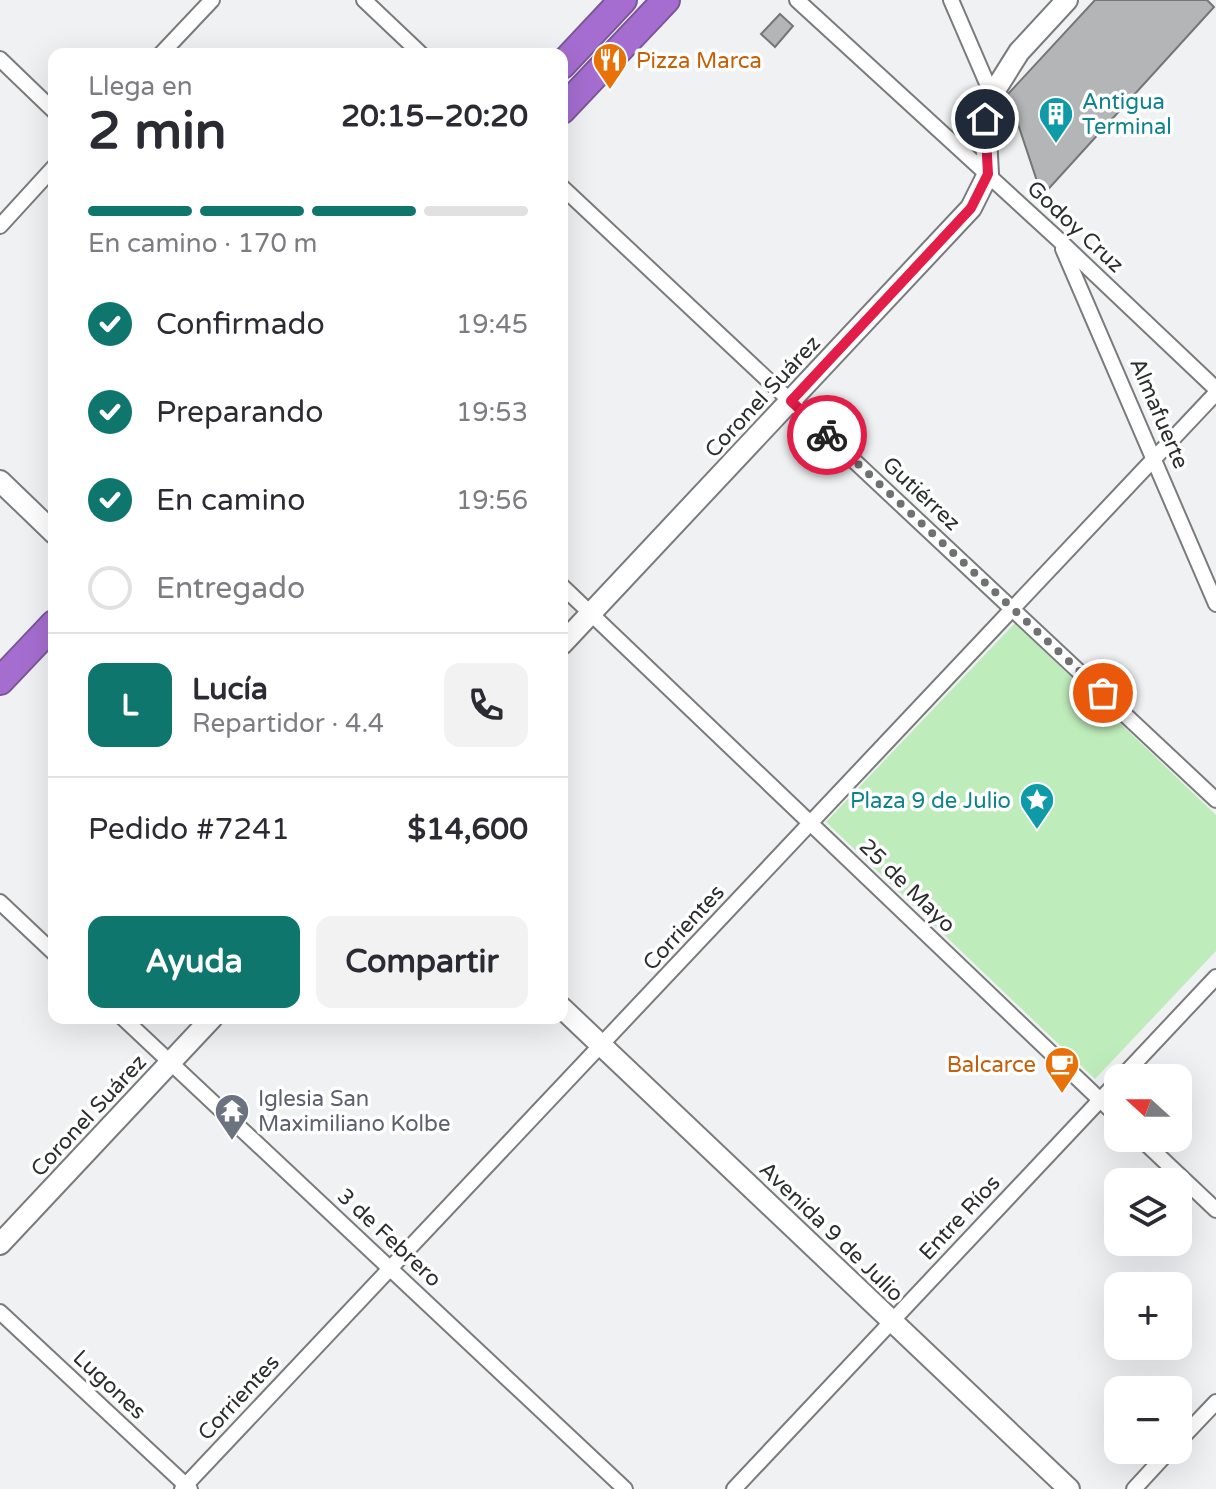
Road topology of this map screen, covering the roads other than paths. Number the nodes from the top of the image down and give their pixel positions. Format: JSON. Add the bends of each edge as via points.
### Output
{"nodes":[{"id":1,"x":212,"y":0,"type":"edge"},
{"id":2,"x":364,"y":0,"type":"edge"},
{"id":3,"x":623,"y":0,"type":"edge"},
{"id":4,"x":666,"y":0,"type":"edge"},
{"id":5,"x":797,"y":0,"type":"edge"},
{"id":6,"x":951,"y":0,"type":"edge"},
{"id":7,"x":1067,"y":0,"type":"edge"},
{"id":8,"x":167,"y":48,"type":"edge"},
{"id":9,"x":415,"y":48,"type":"edge"},
{"id":10,"x":0,"y":59,"type":"edge"},
{"id":11,"x":568,"y":59,"type":"edge"},
{"id":12,"x":992,"y":95,"type":"junction"},
{"id":13,"x":568,"y":104,"type":"edge"},
{"id":14,"x":48,"y":105,"type":"edge"},
{"id":15,"x":48,"y":174,"type":"edge"},
{"id":16,"x":988,"y":174,"type":"junction"},
{"id":17,"x":568,"y":193,"type":"edge"},
{"id":18,"x":0,"y":226,"type":"edge"},
{"id":19,"x":1060,"y":241,"type":"junction"},
{"id":20,"x":1216,"y":391,"type":"edge"},
{"id":21,"x":791,"y":401,"type":"junction"},
{"id":22,"x":1154,"y":459,"type":"junction"},
{"id":23,"x":0,"y":481,"type":"edge"},
{"id":24,"x":48,"y":527,"type":"edge"},
{"id":25,"x":568,"y":592,"type":"edge"},
{"id":26,"x":1216,"y":604,"type":"edge"},
{"id":27,"x":1012,"y":607,"type":"junction"},
{"id":28,"x":591,"y":613,"type":"junction"},
{"id":29,"x":48,"y":630,"type":"edge"},
{"id":30,"x":568,"y":638,"type":"edge"},
{"id":31,"x":0,"y":681,"type":"edge"},
{"id":32,"x":1216,"y":800,"type":"edge"},
{"id":33,"x":811,"y":821,"type":"junction"},
{"id":34,"x":0,"y":902,"type":"edge"},
{"id":35,"x":48,"y":947,"type":"edge"},
{"id":36,"x":1216,"y":977,"type":"edge"},
{"id":37,"x":568,"y":1014,"type":"edge"},
{"id":38,"x":129,"y":1024,"type":"edge"},
{"id":39,"x":206,"y":1024,"type":"edge"},
{"id":40,"x":602,"y":1046,"type":"junction"},
{"id":41,"x":170,"y":1062,"type":"junction"},
{"id":42,"x":1134,"y":1064,"type":"edge"},
{"id":43,"x":1104,"y":1096,"type":"edge"},
{"id":44,"x":1100,"y":1100,"type":"junction"},
{"id":45,"x":1104,"y":1104,"type":"edge"},
{"id":46,"x":1155,"y":1152,"type":"edge"},
{"id":47,"x":1216,"y":1210,"type":"edge"},
{"id":48,"x":0,"y":1244,"type":"edge"},
{"id":49,"x":390,"y":1267,"type":"junction"},
{"id":50,"x":0,"y":1312,"type":"edge"},
{"id":51,"x":892,"y":1321,"type":"junction"},
{"id":52,"x":1216,"y":1402,"type":"edge"},
{"id":53,"x":1192,"y":1427,"type":"edge"},
{"id":54,"x":1157,"y":1464,"type":"edge"},
{"id":55,"x":186,"y":1488,"type":"edge"},
{"id":56,"x":625,"y":1489,"type":"edge"},
{"id":57,"x":734,"y":1489,"type":"edge"},
{"id":58,"x":1069,"y":1489,"type":"edge"},
{"id":59,"x":1134,"y":1489,"type":"edge"}],
"edges":[{"from":1,"to":8,"type":"street"},
{"from":2,"to":9,"type":"street"},
{"from":3,"to":11,"type":"highway"},
{"from":4,"to":13,"type":"highway"},
{"from":5,"to":16,"type":"street","name":"Godoy Cruz"},
{"from":6,"to":12,"type":"street"},
{"from":7,"to":12,"type":"street","via":[[1019,52]]},
{"from":10,"to":14,"type":"street"},
{"from":12,"to":16,"type":"street","via":[[985,119]]},
{"from":15,"to":18,"type":"street"},
{"from":16,"to":19,"type":"street","name":"Godoy Cruz"},
{"from":16,"to":21,"type":"street","name":"Coronel Suárez","via":[[971,208]]},
{"from":17,"to":21,"type":"street","name":"Gutiérrez"},
{"from":19,"to":20,"type":"street","name":"Godoy Cruz"},
{"from":19,"to":22,"type":"street","name":"Almafuerte"},
{"from":20,"to":22,"type":"street","name":"Corrientes"},
{"from":21,"to":27,"type":"street","name":"Gutiérrez"},
{"from":21,"to":28,"type":"street","name":"Coronel Suárez"},
{"from":22,"to":26,"type":"street","name":"Almafuerte"},
{"from":22,"to":27,"type":"street","name":"Corrientes"},
{"from":23,"to":24,"type":"street"},
{"from":25,"to":28,"type":"street","name":"25 de Mayo"},
{"from":27,"to":32,"type":"street","name":"Gutiérrez"},
{"from":27,"to":33,"type":"street","name":"Corrientes"},
{"from":28,"to":30,"type":"street","name":"Coronel Suárez"},
{"from":28,"to":33,"type":"street","name":"25 de Mayo"},
{"from":29,"to":31,"type":"highway"},
{"from":33,"to":40,"type":"street","name":"Corrientes"},
{"from":33,"to":44,"type":"street","name":"25 de Mayo"},
{"from":34,"to":35,"type":"street"},
{"from":36,"to":42,"type":"street","name":"Entre Ríos"},
{"from":37,"to":40,"type":"street","name":"Avenida 9 de Julio"},
{"from":38,"to":41,"type":"street","name":"3 de Febrero"},
{"from":39,"to":41,"type":"street","name":"Coronel Suárez"},
{"from":40,"to":49,"type":"street","name":"Corrientes"},
{"from":40,"to":51,"type":"street","name":"Avenida 9 de Julio"},
{"from":41,"to":48,"type":"street","name":"Coronel Suárez"},
{"from":41,"to":49,"type":"street","name":"3 de Febrero"},
{"from":43,"to":44,"type":"street","name":"Entre Ríos"},
{"from":44,"to":45,"type":"street","name":"25 de Mayo"},
{"from":44,"to":51,"type":"street","name":"Entre Ríos"},
{"from":46,"to":47,"type":"street"},
{"from":49,"to":55,"type":"street","name":"Corrientes"},
{"from":49,"to":56,"type":"street","name":"3 de Febrero"},
{"from":50,"to":55,"type":"street","name":"Lugones"},
{"from":51,"to":57,"type":"street","name":"Entre Ríos"},
{"from":51,"to":58,"type":"street","name":"Avenida 9 de Julio"},
{"from":52,"to":53,"type":"street"},
{"from":54,"to":59,"type":"street"}]}
